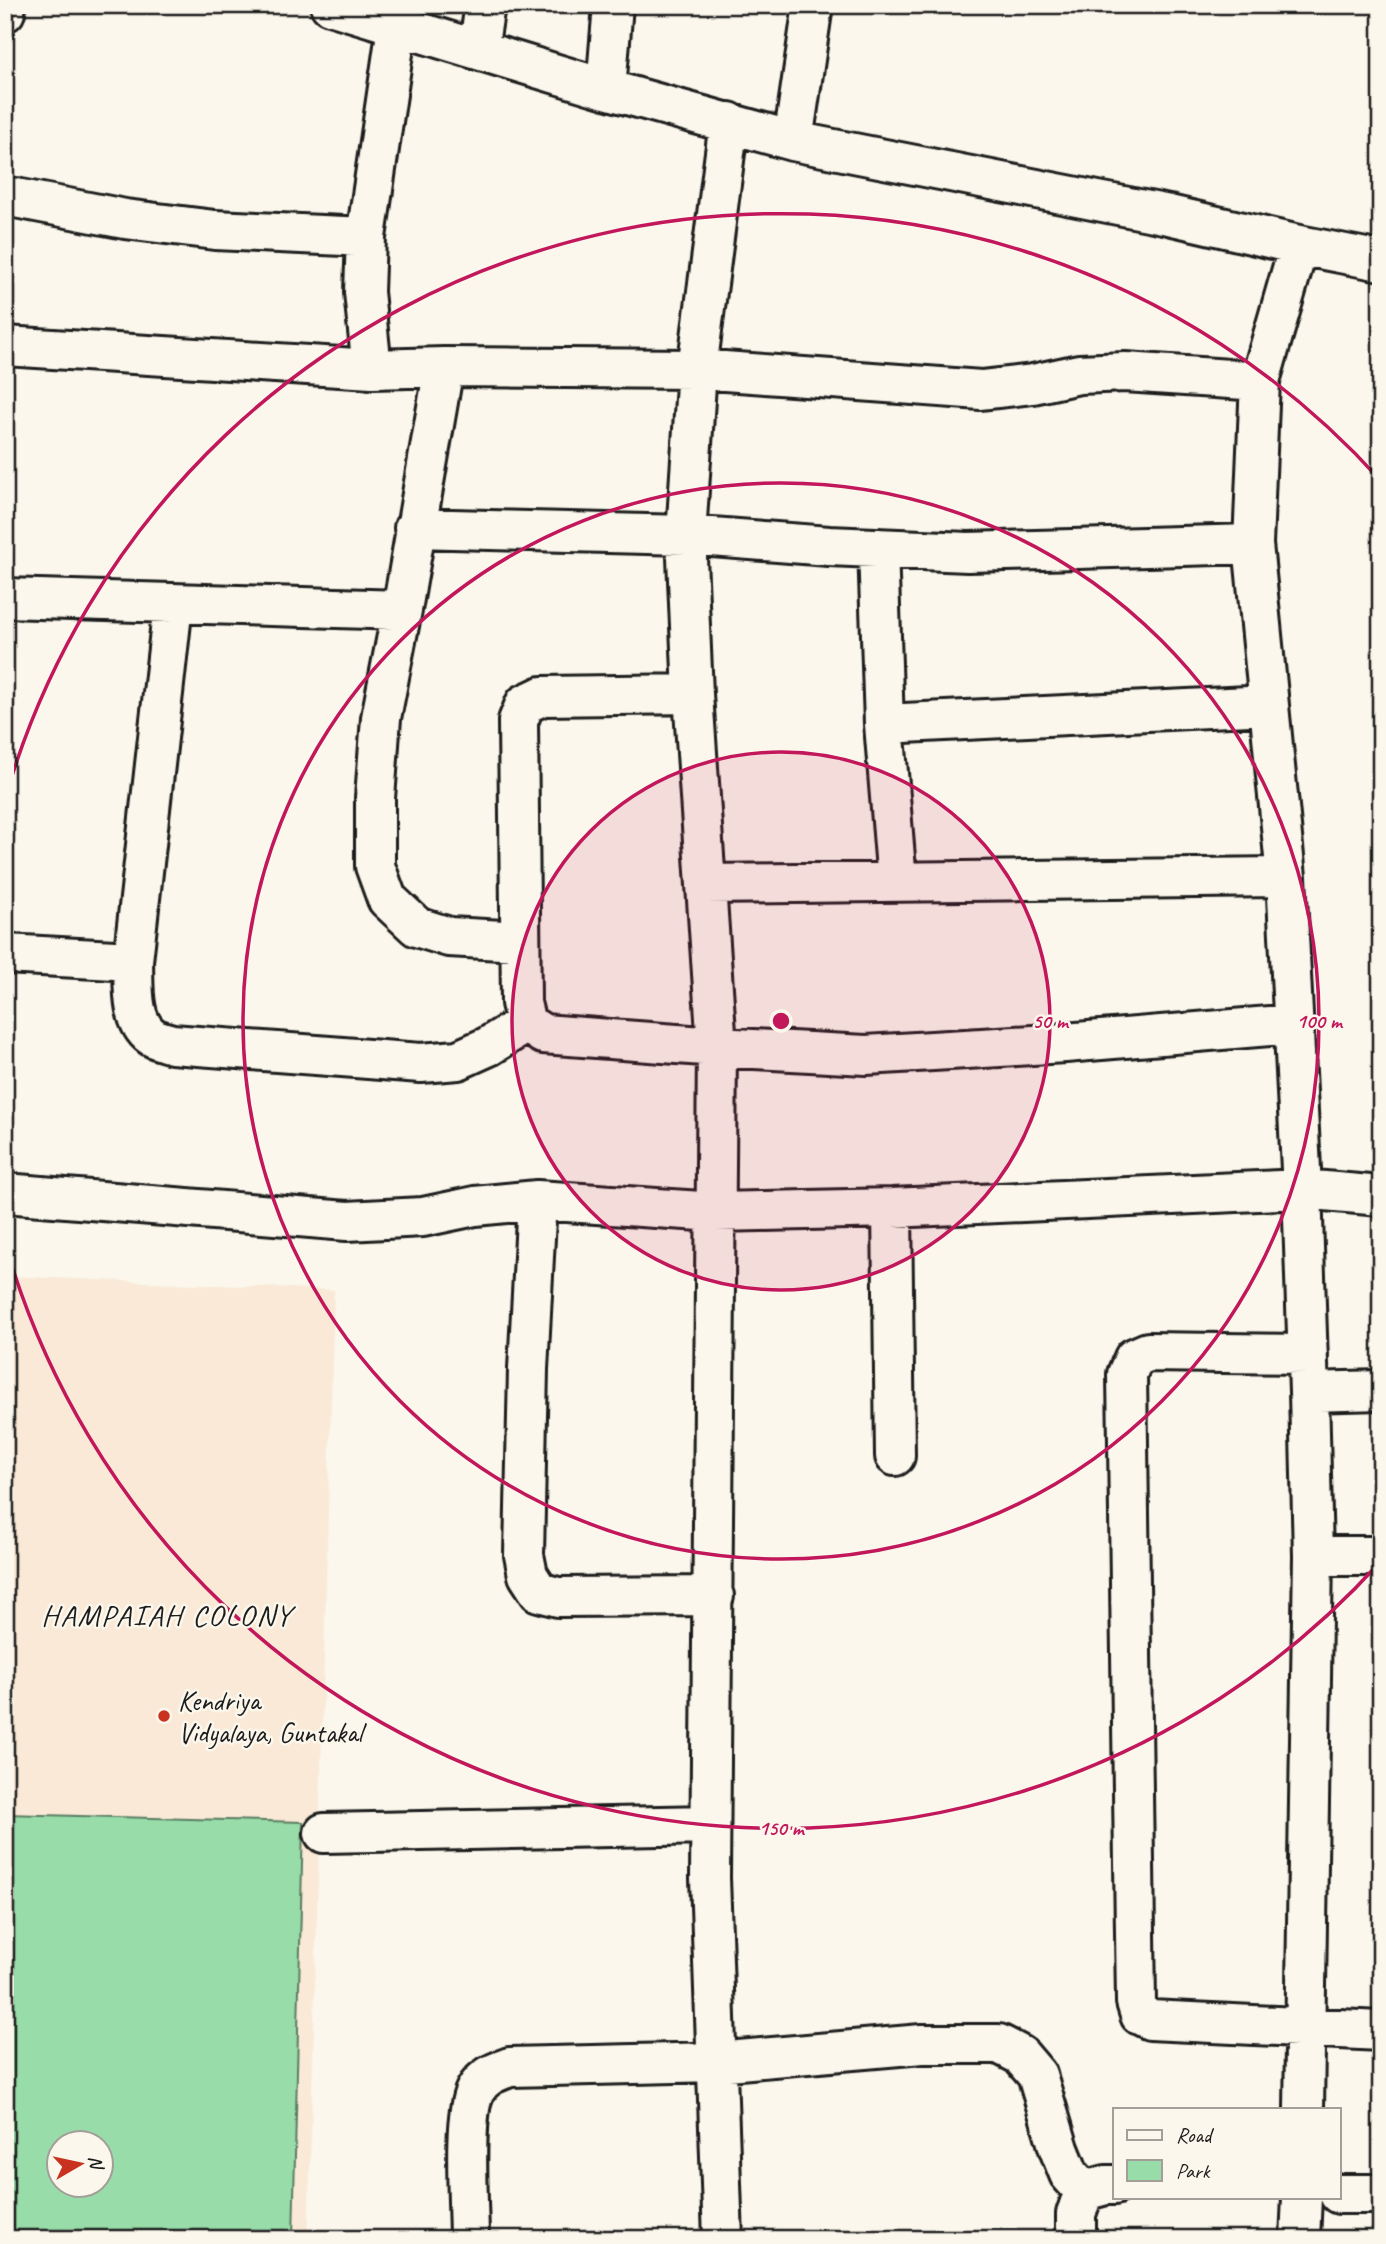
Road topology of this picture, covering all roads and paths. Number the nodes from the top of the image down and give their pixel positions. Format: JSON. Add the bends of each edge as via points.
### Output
{"nodes":[{"id":1,"x":6,"y":5,"type":"edge"},
{"id":2,"x":330,"y":5,"type":"edge"},
{"id":3,"x":485,"y":5,"type":"edge"},
{"id":4,"x":613,"y":5,"type":"edge"},
{"id":5,"x":813,"y":5,"type":"edge"},
{"id":6,"x":5,"y":12,"type":"edge"},
{"id":7,"x":397,"y":26,"type":"junction"},
{"id":8,"x":478,"y":50,"type":"junction"},
{"id":9,"x":606,"y":89,"type":"junction"},
{"id":10,"x":729,"y":122,"type":"junction"},
{"id":11,"x":793,"y":141,"type":"junction"},
{"id":12,"x":5,"y":196,"type":"edge"},
{"id":13,"x":366,"y":237,"type":"junction"},
{"id":14,"x":1299,"y":245,"type":"junction"},
{"id":15,"x":1381,"y":261,"type":"edge"},
{"id":16,"x":5,"y":346,"type":"edge"},
{"id":17,"x":444,"y":367,"type":"junction"},
{"id":18,"x":372,"y":369,"type":"junction"},
{"id":19,"x":697,"y":369,"type":"junction"},
{"id":20,"x":1260,"y":381,"type":"junction"},
{"id":21,"x":414,"y":528,"type":"junction"},
{"id":22,"x":686,"y":536,"type":"junction"},
{"id":23,"x":1253,"y":544,"type":"junction"},
{"id":24,"x":878,"y":548,"type":"junction"},
{"id":25,"x":5,"y":598,"type":"edge"},
{"id":26,"x":173,"y":604,"type":"junction"},
{"id":27,"x":402,"y":610,"type":"junction"},
{"id":28,"x":693,"y":694,"type":"junction"},
{"id":29,"x":1269,"y":705,"type":"junction"},
{"id":30,"x":884,"y":724,"type":"junction"},
{"id":31,"x":1286,"y":877,"type":"junction"},
{"id":32,"x":897,"y":882,"type":"junction"},
{"id":33,"x":706,"y":884,"type":"junction"},
{"id":34,"x":520,"y":941,"type":"junction"},
{"id":35,"x":5,"y":954,"type":"edge"},
{"id":36,"x":133,"y":961,"type":"junction"},
{"id":37,"x":526,"y":1023,"type":"junction"},
{"id":38,"x":1293,"y":1024,"type":"junction"},
{"id":39,"x":717,"y":1047,"type":"junction"},
{"id":40,"x":1302,"y":1189,"type":"junction"},
{"id":41,"x":5,"y":1193,"type":"edge"},
{"id":42,"x":1381,"y":1196,"type":"edge"},
{"id":43,"x":537,"y":1200,"type":"junction"},
{"id":44,"x":892,"y":1208,"type":"junction"},
{"id":45,"x":716,"y":1212,"type":"junction"},
{"id":46,"x":1308,"y":1353,"type":"junction"},
{"id":47,"x":1381,"y":1390,"type":"edge"},
{"id":48,"x":1309,"y":1392,"type":"junction"},
{"id":49,"x":895,"y":1456,"type":"dead end"},
{"id":50,"x":1313,"y":1556,"type":"junction"},
{"id":51,"x":1381,"y":1556,"type":"edge"},
{"id":52,"x":714,"y":1596,"type":"junction"},
{"id":53,"x":710,"y":1825,"type":"junction"},
{"id":54,"x":324,"y":1833,"type":"dead end"},
{"id":55,"x":1306,"y":2028,"type":"junction"},
{"id":56,"x":1381,"y":2031,"type":"edge"},
{"id":57,"x":716,"y":2062,"type":"junction"},
{"id":58,"x":1304,"y":2108,"type":"edge"},
{"id":59,"x":1100,"y":2188,"type":"edge"},
{"id":60,"x":1340,"y":2194,"type":"edge"},
{"id":61,"x":1381,"y":2194,"type":"edge"},
{"id":62,"x":1302,"y":2198,"type":"edge"},
{"id":63,"x":469,"y":2239,"type":"edge"},
{"id":64,"x":723,"y":2239,"type":"edge"},
{"id":65,"x":1076,"y":2239,"type":"edge"},
{"id":66,"x":1300,"y":2239,"type":"edge"}],
"edges":[{"from":1,"to":6,"type":"street"},
{"from":2,"to":7,"type":"street"},
{"from":3,"to":8,"type":"street"},
{"from":4,"to":9,"type":"street"},
{"from":5,"to":11,"type":"street"},
{"from":7,"to":8,"type":"street"},
{"from":7,"to":13,"type":"street"},
{"from":8,"to":9,"type":"street"},
{"from":9,"to":10,"type":"street"},
{"from":10,"to":11,"type":"street"},
{"from":10,"to":19,"type":"street"},
{"from":11,"to":14,"type":"street"},
{"from":12,"to":13,"type":"street","via":[[125,219],[215,230]]},
{"from":13,"to":18,"type":"street","via":[[364,292]]},
{"from":14,"to":15,"type":"street"},
{"from":14,"to":20,"type":"street"},
{"from":16,"to":18,"type":"street"},
{"from":17,"to":18,"type":"street"},
{"from":17,"to":19,"type":"street"},
{"from":17,"to":21,"type":"street"},
{"from":19,"to":20,"type":"street","via":[[981,390],[1079,374],[1125,372]]},
{"from":19,"to":22,"type":"street"},
{"from":20,"to":23,"type":"street"},
{"from":21,"to":22,"type":"street"},
{"from":21,"to":27,"type":"street"},
{"from":22,"to":24,"type":"street"},
{"from":22,"to":28,"type":"street"},
{"from":23,"to":24,"type":"street","via":[[968,552]]},
{"from":23,"to":29,"type":"street"},
{"from":24,"to":30,"type":"street"},
{"from":25,"to":26,"type":"street"},
{"from":26,"to":27,"type":"street"},
{"from":26,"to":36,"type":"street"},
{"from":27,"to":34,"type":"street","via":[[381,718],[375,866],[387,898],[416,927],[449,937]]},
{"from":28,"to":33,"type":"street"},
{"from":28,"to":34,"type":"street","via":[[542,696],[525,704],[519,721]]},
{"from":29,"to":30,"type":"street"},
{"from":29,"to":31,"type":"street"},
{"from":30,"to":32,"type":"street"},
{"from":31,"to":32,"type":"street"},
{"from":31,"to":38,"type":"street"},
{"from":32,"to":33,"type":"street"},
{"from":33,"to":39,"type":"street"},
{"from":34,"to":37,"type":"street","via":[[521,1003]]},
{"from":35,"to":36,"type":"street"},
{"from":36,"to":37,"type":"street","via":[[135,1003],[142,1025],[152,1037],[172,1044],[421,1063],[458,1060]]},
{"from":37,"to":39,"type":"street","via":[[543,1034]]},
{"from":38,"to":39,"type":"street","via":[[866,1055]]},
{"from":38,"to":40,"type":"street"},
{"from":39,"to":45,"type":"street"},
{"from":40,"to":42,"type":"street"},
{"from":40,"to":44,"type":"street"},
{"from":40,"to":46,"type":"street"},
{"from":41,"to":43,"type":"street","via":[[347,1221],[423,1217]]},
{"from":43,"to":45,"type":"street"},
{"from":43,"to":52,"type":"street","via":[[528,1369],[524,1555],[528,1576],[539,1592],[558,1597]]},
{"from":44,"to":45,"type":"street"},
{"from":44,"to":49,"type":"street"},
{"from":45,"to":52,"type":"street"},
{"from":46,"to":48,"type":"street"},
{"from":46,"to":55,"type":"street","via":[[1149,1352],[1134,1358],[1127,1374],[1136,2002],[1140,2015],[1150,2020]]},
{"from":47,"to":48,"type":"street"},
{"from":48,"to":50,"type":"street"},
{"from":50,"to":51,"type":"street"},
{"from":50,"to":55,"type":"street"},
{"from":52,"to":53,"type":"street"},
{"from":53,"to":54,"type":"street"},
{"from":53,"to":57,"type":"street"},
{"from":55,"to":56,"type":"street"},
{"from":55,"to":58,"type":"street"},
{"from":57,"to":59,"type":"street","via":[[922,2044],[999,2044],[1020,2055],[1037,2074],[1069,2174]]},
{"from":57,"to":63,"type":"street","via":[[510,2067],[489,2075],[475,2090],[468,2112]]},
{"from":57,"to":64,"type":"street"},
{"from":59,"to":65,"type":"street","via":[[1076,2214]]},
{"from":60,"to":61,"type":"street"},
{"from":62,"to":66,"type":"street"}]}
